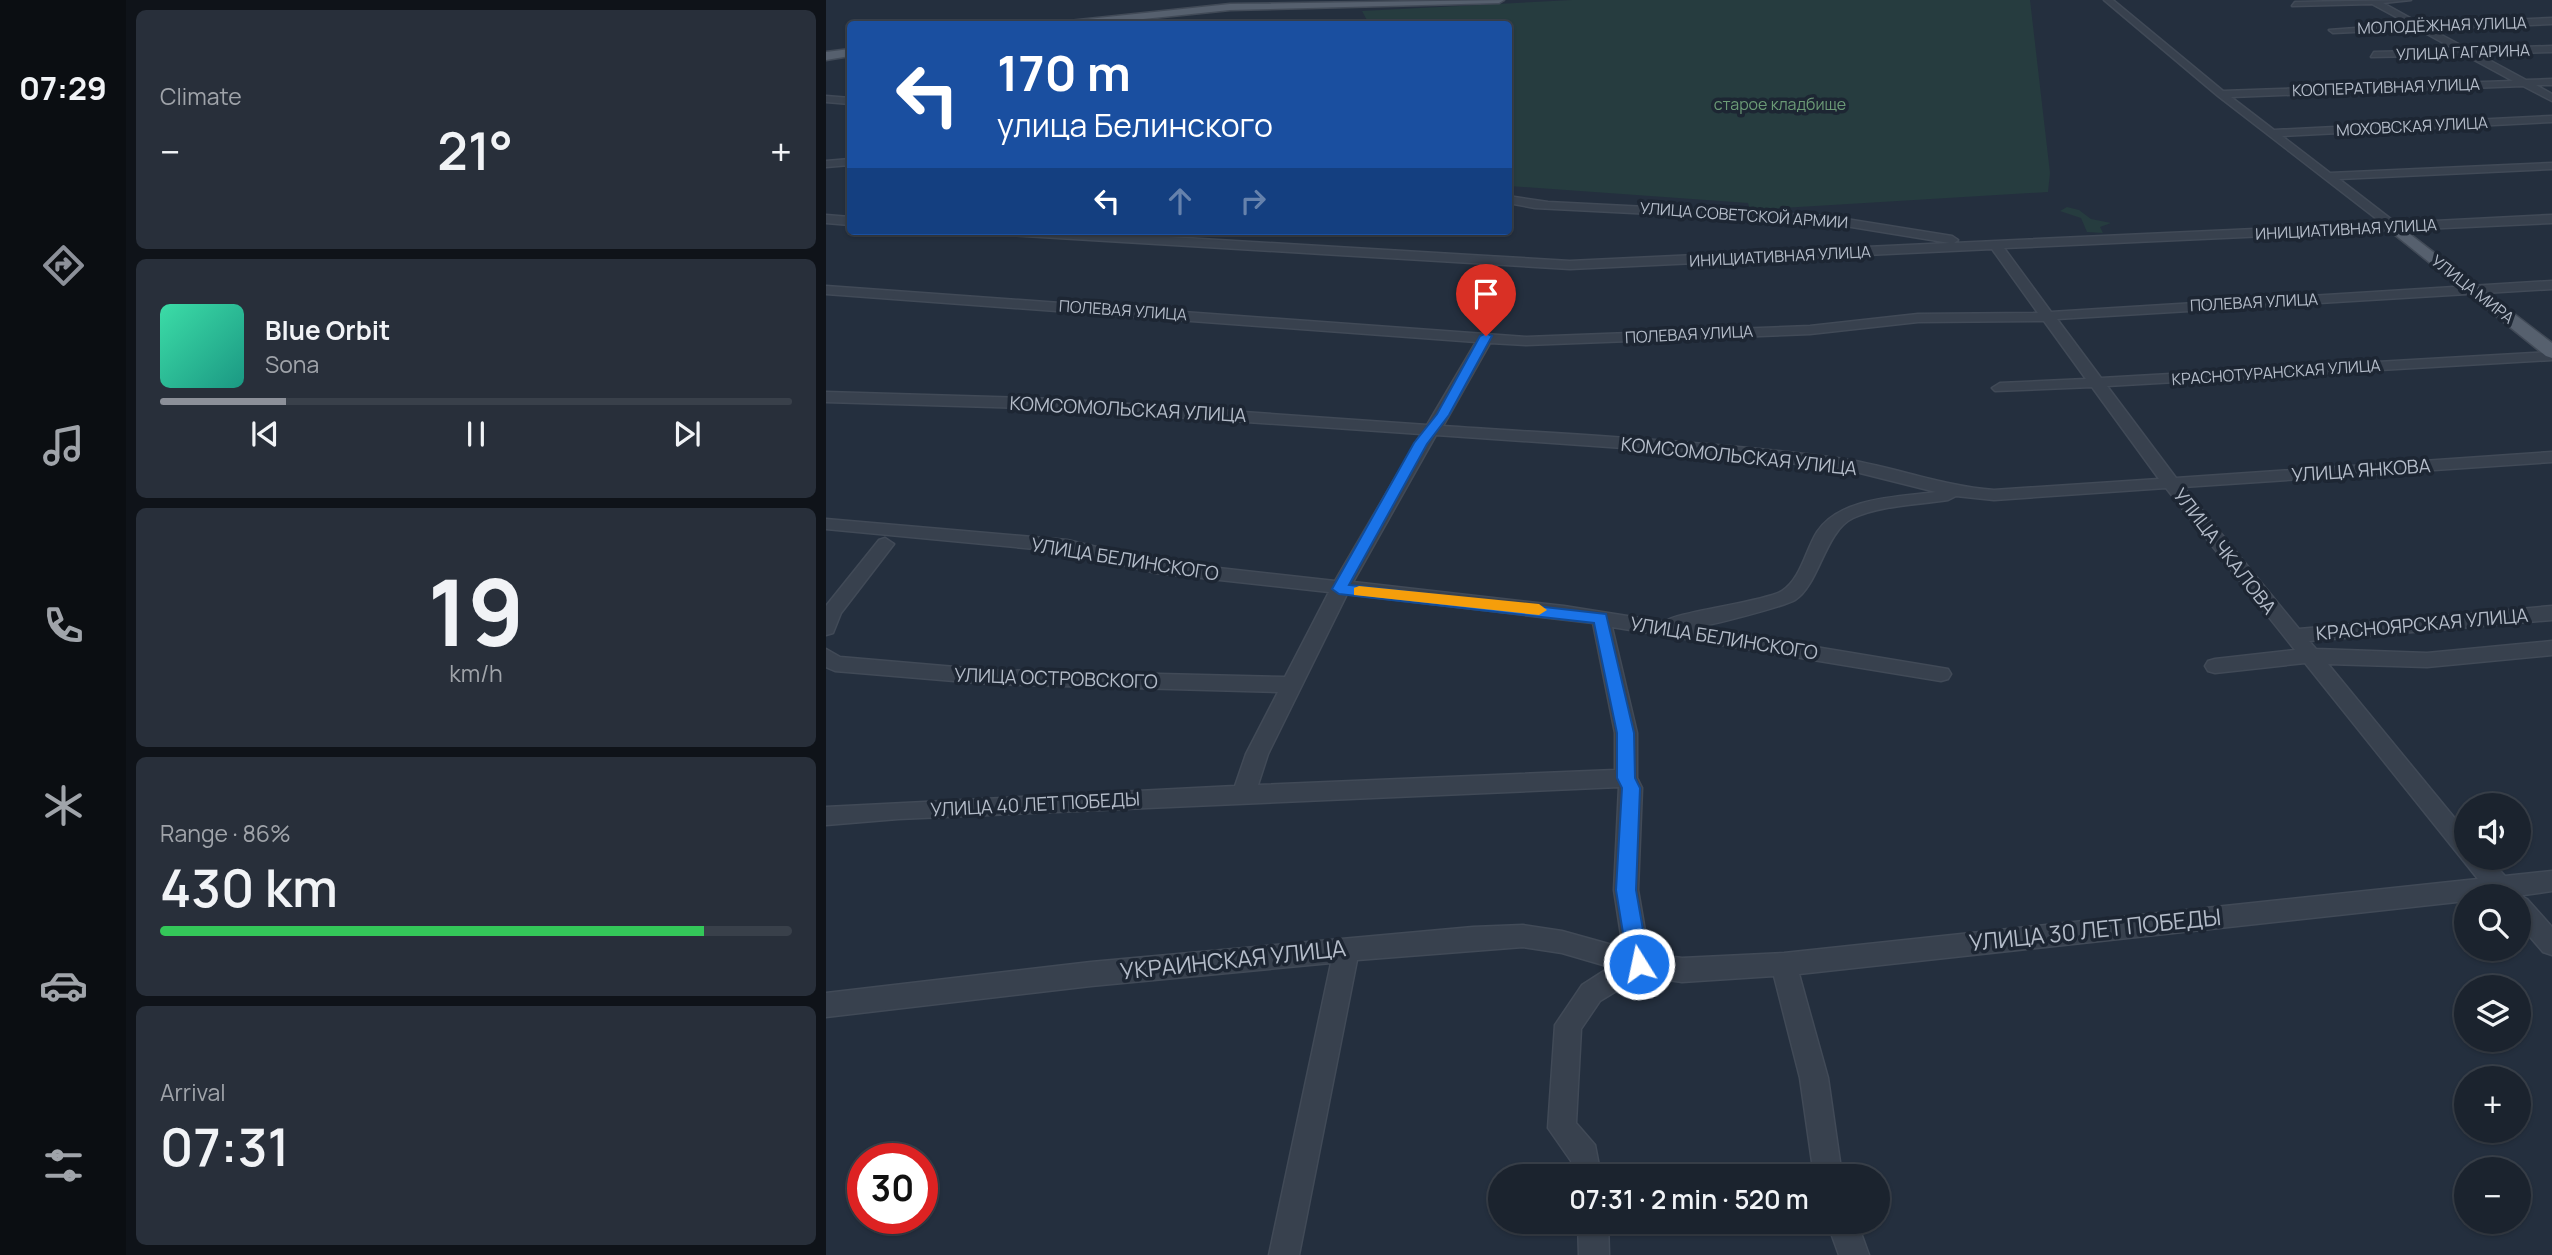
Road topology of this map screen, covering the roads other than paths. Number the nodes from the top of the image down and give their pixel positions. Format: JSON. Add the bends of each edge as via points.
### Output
{"nodes":[{"id":1,"x":1499,"y":0,"type":"edge"},
{"id":2,"x":2108,"y":0,"type":"edge"},
{"id":3,"x":2407,"y":0,"type":"edge"},
{"id":4,"x":2372,"y":1,"type":"edge"},
{"id":5,"x":2295,"y":4,"type":"dead end"},
{"id":6,"x":1097,"y":21,"type":"edge"},
{"id":7,"x":2552,"y":21,"type":"edge"},
{"id":8,"x":2416,"y":26,"type":"junction"},
{"id":9,"x":2333,"y":30,"type":"dead end"},
{"id":10,"x":2552,"y":49,"type":"edge"},
{"id":11,"x":2468,"y":52,"type":"junction"},
{"id":12,"x":847,"y":53,"type":"edge"},
{"id":13,"x":2374,"y":55,"type":"dead end"},
{"id":14,"x":826,"y":56,"type":"edge"},
{"id":15,"x":2552,"y":82,"type":"edge"},
{"id":16,"x":2523,"y":83,"type":"junction"},
{"id":17,"x":2221,"y":94,"type":"junction"},
{"id":18,"x":2552,"y":98,"type":"edge"},
{"id":19,"x":826,"y":99,"type":"edge"},
{"id":20,"x":847,"y":101,"type":"edge"},
{"id":21,"x":2552,"y":119,"type":"edge"},
{"id":22,"x":2272,"y":133,"type":"junction"},
{"id":23,"x":847,"y":162,"type":"edge"},
{"id":24,"x":826,"y":164,"type":"edge"},
{"id":25,"x":2552,"y":166,"type":"edge"},
{"id":26,"x":2328,"y":176,"type":"junction"},
{"id":27,"x":1512,"y":200,"type":"edge"},
{"id":28,"x":826,"y":219,"type":"edge"},
{"id":29,"x":2552,"y":219,"type":"edge"},
{"id":30,"x":847,"y":221,"type":"edge"},
{"id":31,"x":2394,"y":227,"type":"junction"},
{"id":32,"x":1070,"y":235,"type":"edge"},
{"id":33,"x":1986,"y":246,"type":"junction"},
{"id":34,"x":2552,"y":285,"type":"edge"},
{"id":35,"x":826,"y":290,"type":"edge"},
{"id":36,"x":2474,"y":290,"type":"junction"},
{"id":37,"x":2047,"y":314,"type":"junction"},
{"id":38,"x":1486,"y":336,"type":"junction"},
{"id":39,"x":2552,"y":354,"type":"edge"},
{"id":40,"x":2095,"y":382,"type":"junction"},
{"id":41,"x":2000,"y":388,"type":"dead end"},
{"id":42,"x":826,"y":397,"type":"edge"},
{"id":43,"x":1430,"y":430,"type":"junction"},
{"id":44,"x":2552,"y":457,"type":"edge"},
{"id":45,"x":1880,"y":472,"type":"junction"},
{"id":46,"x":2171,"y":483,"type":"junction"},
{"id":47,"x":1967,"y":493,"type":"junction"},
{"id":48,"x":1879,"y":505,"type":"junction"},
{"id":49,"x":826,"y":524,"type":"edge"},
{"id":50,"x":885,"y":544,"type":"dead end"},
{"id":51,"x":1339,"y":589,"type":"junction"},
{"id":52,"x":2552,"y":613,"type":"edge"},
{"id":53,"x":1601,"y":618,"type":"junction"},
{"id":54,"x":1649,"y":625,"type":"junction"},
{"id":55,"x":826,"y":628,"type":"edge"},
{"id":56,"x":2291,"y":636,"type":"junction"},
{"id":57,"x":2552,"y":648,"type":"edge"},
{"id":58,"x":826,"y":656,"type":"edge"},
{"id":59,"x":2308,"y":656,"type":"junction"},
{"id":60,"x":2215,"y":666,"type":"dead end"},
{"id":61,"x":1941,"y":674,"type":"dead end"},
{"id":62,"x":1290,"y":685,"type":"junction"},
{"id":63,"x":1626,"y":778,"type":"junction"},
{"id":64,"x":1244,"y":794,"type":"junction"},
{"id":65,"x":826,"y":816,"type":"edge"},
{"id":66,"x":2454,"y":834,"type":"edge"},
{"id":67,"x":2485,"y":870,"type":"edge"},
{"id":68,"x":2552,"y":881,"type":"edge"},
{"id":69,"x":2498,"y":884,"type":"edge"},
{"id":70,"x":2531,"y":889,"type":"edge"},
{"id":71,"x":2454,"y":902,"type":"edge"},
{"id":72,"x":2531,"y":920,"type":"edge"},
{"id":73,"x":2552,"y":944,"type":"edge"},
{"id":74,"x":1347,"y":948,"type":"junction"},
{"id":75,"x":1639,"y":964,"type":"junction"},
{"id":76,"x":1784,"y":964,"type":"junction"},
{"id":77,"x":826,"y":1005,"type":"edge"},
{"id":78,"x":1586,"y":1164,"type":"edge"},
{"id":79,"x":1826,"y":1164,"type":"edge"},
{"id":80,"x":1593,"y":1234,"type":"edge"},
{"id":81,"x":1846,"y":1234,"type":"edge"},
{"id":82,"x":1284,"y":1255,"type":"edge"},
{"id":83,"x":1594,"y":1255,"type":"edge"},
{"id":84,"x":1854,"y":1255,"type":"edge"}],
"edges":[{"from":1,"to":6,"type":"main road","via":[[1230,7]]},
{"from":2,"to":17,"type":"street"},
{"from":3,"to":4,"type":"street"},
{"from":4,"to":5,"type":"street"},
{"from":4,"to":8,"type":"street"},
{"from":7,"to":8,"type":"street","name":"МОЛОДЁЖНАЯ УЛИЦА"},
{"from":8,"to":9,"type":"street","name":"МОЛОДЁЖНАЯ УЛИЦА"},
{"from":8,"to":11,"type":"street"},
{"from":10,"to":11,"type":"street","name":"УЛИЦА ГАГАРИНА"},
{"from":11,"to":13,"type":"street","name":"УЛИЦА ГАГАРИНА"},
{"from":11,"to":16,"type":"street"},
{"from":12,"to":14,"type":"main road"},
{"from":15,"to":16,"type":"street","name":"КООПЕРАТИВНАЯ УЛИЦА"},
{"from":16,"to":17,"type":"street","name":"КООПЕРАТИВНАЯ УЛИЦА"},
{"from":16,"to":18,"type":"street"},
{"from":17,"to":22,"type":"street"},
{"from":19,"to":20,"type":"street"},
{"from":21,"to":22,"type":"street","name":"МОХОВСКАЯ УЛИЦА"},
{"from":22,"to":26,"type":"street"},
{"from":23,"to":24,"type":"street"},
{"from":25,"to":26,"type":"street"},
{"from":26,"to":31,"type":"street"},
{"from":27,"to":33,"type":"street","name":"УЛИЦА СОВЕТСКОЙ АРМИИ","via":[[1552,208],[1610,206],[1854,222]]},
{"from":28,"to":30,"type":"street"},
{"from":29,"to":31,"type":"street","name":"ИНИЦИАТИВНАЯ УЛИЦА"},
{"from":31,"to":33,"type":"street","name":"ИНИЦИАТИВНАЯ УЛИЦА"},
{"from":31,"to":36,"type":"main road","name":"УЛИЦА МИРА"},
{"from":32,"to":33,"type":"street","name":"ИНИЦИАТИВНАЯ УЛИЦА","via":[[1538,265]]},
{"from":33,"to":37,"type":"street","name":"УЛИЦА ЧКАЛОВА"},
{"from":34,"to":36,"type":"street","name":"ПОЛЕВАЯ УЛИЦА"},
{"from":35,"to":38,"type":"street","name":"ПОЛЕВАЯ УЛИЦА"},
{"from":36,"to":37,"type":"street","name":"ПОЛЕВАЯ УЛИЦА"},
{"from":36,"to":39,"type":"main road","name":"УЛИЦА МИРА"},
{"from":37,"to":38,"type":"street","name":"ПОЛЕВАЯ УЛИЦА","via":[[1918,318],[1810,330],[1527,341]]},
{"from":37,"to":40,"type":"street","name":"УЛИЦА ЧКАЛОВА"},
{"from":38,"to":43,"type":"street"},
{"from":39,"to":40,"type":"street","name":"КРАСНОТУРАНСКАЯ УЛИЦА"},
{"from":40,"to":41,"type":"street","name":"КРАСНОТУРАНСКАЯ УЛИЦА"},
{"from":40,"to":46,"type":"street","name":"УЛИЦА ЧКАЛОВА"},
{"from":42,"to":43,"type":"street","name":"КОМСОМОЛЬСКАЯ УЛИЦА","via":[[1058,404]]},
{"from":43,"to":45,"type":"street","name":"КОМСОМОЛЬСКАЯ УЛИЦА","via":[[1840,463]]},
{"from":43,"to":51,"type":"street"},
{"from":44,"to":46,"type":"street","name":"УЛИЦА ЯНКОВА"},
{"from":45,"to":47,"type":"street","name":"КОМСОМОЛЬСКАЯ УЛИЦА"},
{"from":45,"to":48,"type":"street","via":[[1888,496]]},
{"from":46,"to":47,"type":"street","name":"КОМСОМОЛЬСКАЯ УЛИЦА"},
{"from":46,"to":56,"type":"street","name":"УЛИЦА ЧКАЛОВА"},
{"from":47,"to":48,"type":"street"},
{"from":48,"to":54,"type":"street","via":[[1832,523],[1815,559],[1789,595],[1701,620]]},
{"from":49,"to":51,"type":"street","name":"УЛИЦА БЕЛИНСКОГО","via":[[1067,546],[1156,567]]},
{"from":50,"to":55,"type":"street","via":[[832,611]]},
{"from":51,"to":53,"type":"street","name":"УЛИЦА БЕЛИНСКОГО"},
{"from":51,"to":62,"type":"street"},
{"from":52,"to":56,"type":"street","name":"КРАСНОЯРСКАЯ УЛИЦА"},
{"from":53,"to":54,"type":"street","name":"УЛИЦА БЕЛИНСКОГО"},
{"from":53,"to":63,"type":"street","via":[[1626,733]]},
{"from":54,"to":61,"type":"street","name":"УЛИЦА БЕЛИНСКОГО"},
{"from":56,"to":59,"type":"street","name":"УЛИЦА ЧКАЛОВА"},
{"from":57,"to":59,"type":"street","name":"КРАСНОЯРСКАЯ УЛИЦА","via":[[2427,660]]},
{"from":58,"to":62,"type":"street","name":"УЛИЦА ОСТРОВСКОГО","via":[[835,664],[990,677]]},
{"from":59,"to":60,"type":"street","name":"КРАСНОЯРСКАЯ УЛИЦА"},
{"from":59,"to":66,"type":"street","name":"УЛИЦА ЧКАЛОВА"},
{"from":62,"to":64,"type":"street","via":[[1257,754]]},
{"from":63,"to":64,"type":"street","name":"УЛИЦА 40 ЛЕТ ПОБЕДЫ"},
{"from":63,"to":75,"type":"street","via":[[1631,788],[1626,890]]},
{"from":64,"to":65,"type":"street","name":"УЛИЦА 40 ЛЕТ ПОБЕДЫ"},
{"from":67,"to":69,"type":"street"},
{"from":68,"to":70,"type":"street","name":"УЛИЦА 30 ЛЕТ ПОБЕДЫ"},
{"from":71,"to":76,"type":"street","name":"УЛИЦА 30 ЛЕТ ПОБЕДЫ"},
{"from":72,"to":73,"type":"street"},
{"from":74,"to":75,"type":"street","name":"УКРАИНСКАЯ УЛИЦА","via":[[1523,936]]},
{"from":74,"to":77,"type":"street","name":"УКРАИНСКАЯ УЛИЦА"},
{"from":74,"to":82,"type":"street"},
{"from":75,"to":76,"type":"street","name":"УЛИЦА 30 ЛЕТ ПОБЕДЫ","via":[[1682,970]]},
{"from":75,"to":78,"type":"street","via":[[1591,993],[1568,1025],[1562,1128],[1585,1155]]},
{"from":76,"to":79,"type":"street","via":[[1814,1078]]},
{"from":80,"to":83,"type":"street"},
{"from":81,"to":84,"type":"street"}]}
